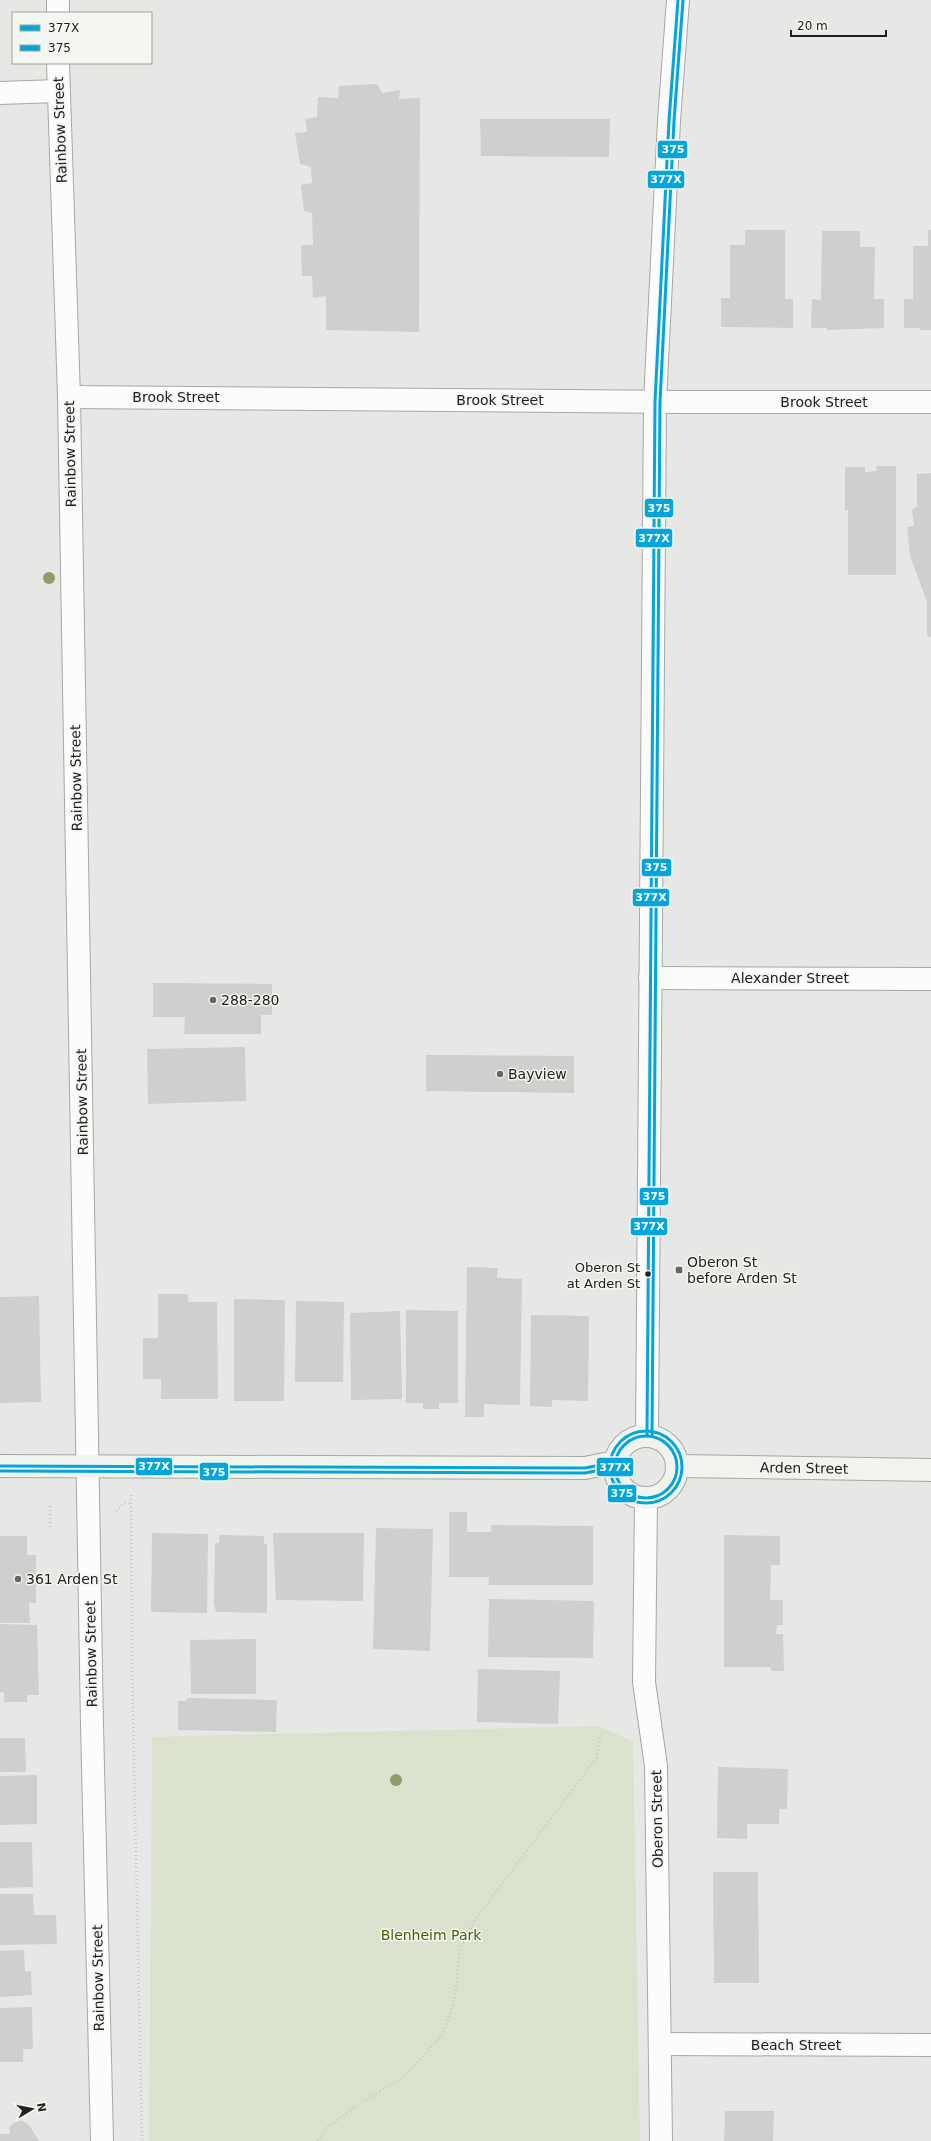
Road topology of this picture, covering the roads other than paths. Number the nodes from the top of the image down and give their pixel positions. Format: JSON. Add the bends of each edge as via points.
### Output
{"nodes":[{"id":1,"x":58,"y":0,"type":"edge"},
{"id":2,"x":678,"y":0,"type":"edge"},
{"id":3,"x":58,"y":12,"type":"edge"},
{"id":4,"x":58,"y":64,"type":"edge"},
{"id":5,"x":58,"y":91,"type":"junction"},
{"id":6,"x":0,"y":93,"type":"edge"},
{"id":7,"x":69,"y":397,"type":"junction"},
{"id":8,"x":655,"y":402,"type":"junction"},
{"id":9,"x":931,"y":402,"type":"edge"},
{"id":10,"x":650,"y":978,"type":"junction"},
{"id":11,"x":931,"y":979,"type":"edge"},
{"id":12,"x":647,"y":1436,"type":"junction"},
{"id":13,"x":615,"y":1462,"type":"junction"},
{"id":14,"x":0,"y":1466,"type":"edge"},
{"id":15,"x":677,"y":1466,"type":"junction"},
{"id":16,"x":89,"y":1467,"type":"junction"},
{"id":17,"x":931,"y":1470,"type":"edge"},
{"id":18,"x":646,"y":1498,"type":"junction"},
{"id":19,"x":661,"y":2044,"type":"junction"},
{"id":20,"x":931,"y":2045,"type":"edge"},
{"id":21,"x":102,"y":2141,"type":"edge"},
{"id":22,"x":661,"y":2141,"type":"edge"}],
"edges":[{"from":1,"to":3,"type":"street"},
{"from":2,"to":8,"type":"street","via":[[669,121]]},
{"from":4,"to":5,"type":"street","name":"Rainbow Street"},
{"from":5,"to":6,"type":"street"},
{"from":5,"to":7,"type":"street","name":"Rainbow Street"},
{"from":7,"to":8,"type":"street","name":"Brook Street"},
{"from":7,"to":16,"type":"street","name":"Rainbow Street"},
{"from":8,"to":9,"type":"street","name":"Brook Street"},
{"from":8,"to":10,"type":"street"},
{"from":10,"to":11,"type":"street","name":"Alexander Street"},
{"from":10,"to":12,"type":"street"},
{"from":12,"to":13,"type":"main road","via":[[636,1437],[627,1442],[618,1452]]},
{"from":12,"to":15,"type":"main road","via":[[658,1438],[670,1447]]},
{"from":13,"to":16,"type":"main road","via":[[584,1468]]},
{"from":13,"to":18,"type":"main road","via":[[620,1485],[635,1496]]},
{"from":14,"to":16,"type":"main road"},
{"from":15,"to":17,"type":"main road","name":"Arden Street"},
{"from":15,"to":18,"type":"main road","via":[[670,1488],[661,1494]]},
{"from":16,"to":21,"type":"street","name":"Rainbow Street"},
{"from":18,"to":19,"type":"street","name":"Oberon Street","via":[[644,1682],[656,1766]]},
{"from":19,"to":20,"type":"street","name":"Beach Street"},
{"from":19,"to":22,"type":"street","name":"Oberon Street"}]}
